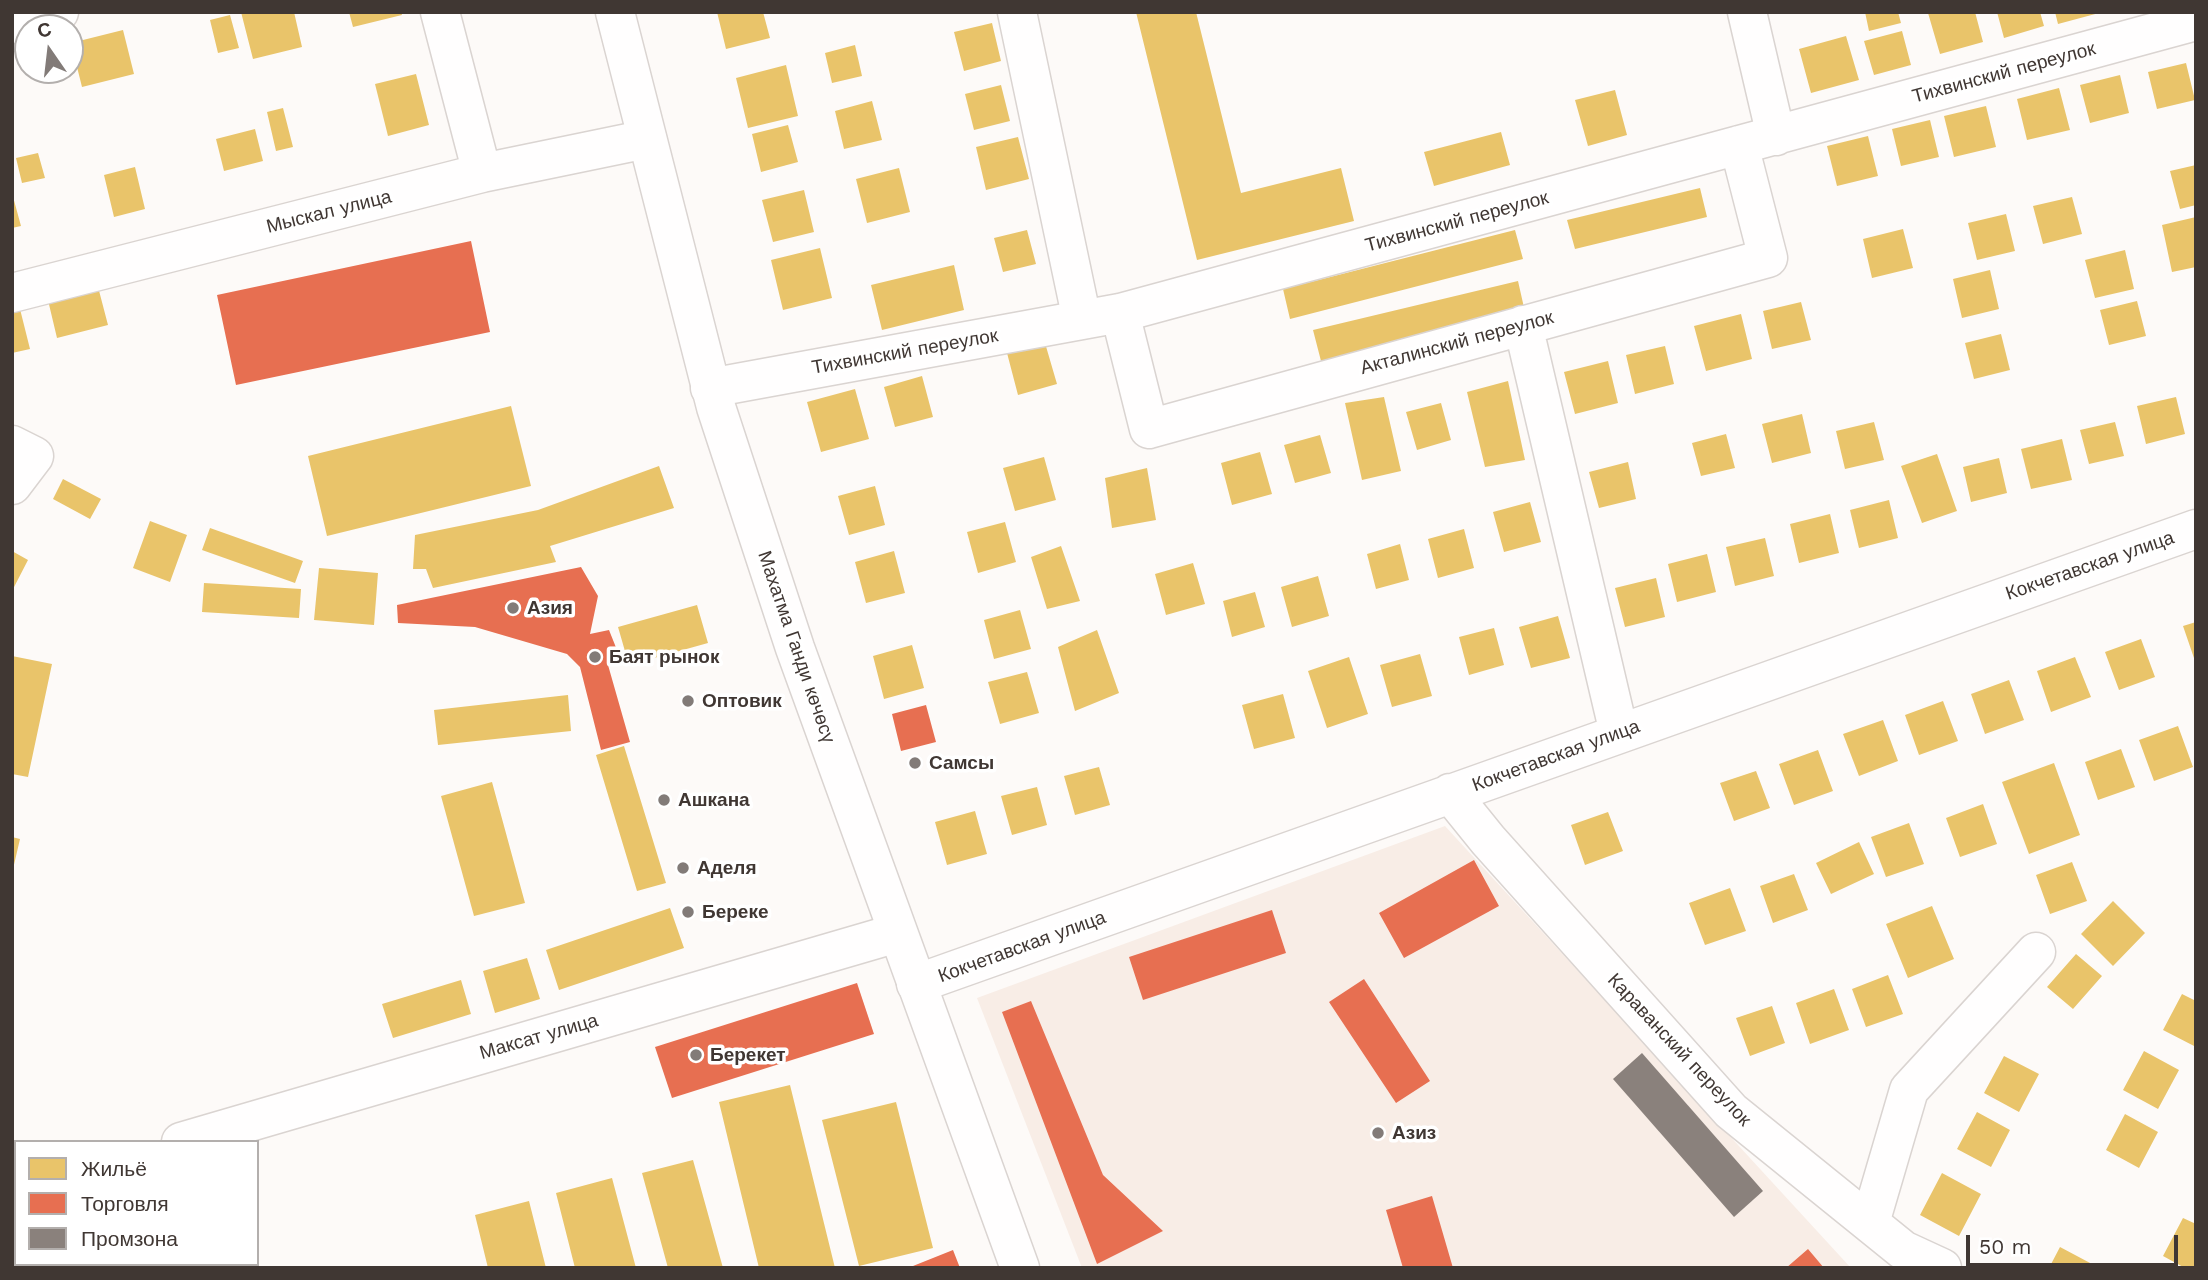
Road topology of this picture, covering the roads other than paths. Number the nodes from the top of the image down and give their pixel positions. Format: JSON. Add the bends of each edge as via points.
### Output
{"nodes":[{"id":1,"x":59,"y":12,"type":"edge"},
{"id":2,"x":440,"y":12,"type":"edge"},
{"id":3,"x":615,"y":12,"type":"edge"},
{"id":4,"x":1017,"y":12,"type":"edge"},
{"id":5,"x":1747,"y":12,"type":"edge"},
{"id":6,"x":2196,"y":21,"type":"edge"},
{"id":7,"x":12,"y":24,"type":"edge"},
{"id":8,"x":1776,"y":136,"type":"junction"},
{"id":9,"x":647,"y":139,"type":"junction"},
{"id":10,"x":1739,"y":145,"type":"junction"},
{"id":11,"x":482,"y":173,"type":"junction"},
{"id":12,"x":12,"y":293,"type":"edge"},
{"id":13,"x":1120,"y":313,"type":"junction"},
{"id":14,"x":1082,"y":320,"type":"junction"},
{"id":15,"x":1523,"y":325,"type":"junction"},
{"id":16,"x":710,"y":388,"type":"junction"},
{"id":17,"x":2196,"y":529,"type":"edge"},
{"id":18,"x":1619,"y":733,"type":"junction"},
{"id":19,"x":1451,"y":793,"type":"junction"},
{"id":20,"x":897,"y":933,"type":"junction"},
{"id":21,"x":2036,"y":952,"type":"dead end"},
{"id":22,"x":916,"y":984,"type":"junction"},
{"id":23,"x":188,"y":1140,"type":"edge"},
{"id":24,"x":1870,"y":1223,"type":"junction"},
{"id":25,"x":1020,"y":1268,"type":"edge"},
{"id":26,"x":1942,"y":1268,"type":"edge"}],
"edges":[{"from":1,"to":7,"type":"street"},
{"from":2,"to":11,"type":"street"},
{"from":3,"to":9,"type":"street","name":"Махатма Ганди көчөсү"},
{"from":4,"to":14,"type":"street"},
{"from":5,"to":8,"type":"street"},
{"from":6,"to":8,"type":"street","name":"Тихвинский переулок"},
{"from":8,"to":10,"type":"street","name":"Тихвинский переулок"},
{"from":9,"to":11,"type":"street","name":"Мыскал улица"},
{"from":9,"to":16,"type":"street","name":"Махатма Ганди көчөсү"},
{"from":10,"to":13,"type":"street","name":"Тихвинский переулок"},
{"from":10,"to":15,"type":"street","name":"Акталинский переулок","via":[[1768,258]]},
{"from":11,"to":12,"type":"street","name":"Мыскал улица"},
{"from":13,"to":14,"type":"street","name":"Тихвинский переулок"},
{"from":13,"to":15,"type":"street","name":"Акталинский переулок","via":[[1149,429]]},
{"from":14,"to":16,"type":"street","name":"Тихвинский переулок"},
{"from":15,"to":18,"type":"street"},
{"from":16,"to":20,"type":"street","name":"Махатма Ганди көчөсү","via":[[795,648]]},
{"from":17,"to":18,"type":"street","name":"Кокчетавская улица"},
{"from":18,"to":19,"type":"street","name":"Кокчетавская улица"},
{"from":19,"to":22,"type":"street","name":"Кокчетавская улица"},
{"from":19,"to":24,"type":"street","name":"Караванский переулок","via":[[1731,1111]]},
{"from":20,"to":22,"type":"street","name":"Махатма Ганди көчөсү"},
{"from":20,"to":23,"type":"street","name":"Максат улица"},
{"from":21,"to":24,"type":"street","via":[[1909,1090]]},
{"from":22,"to":25,"type":"street","name":"Махатма Ганди көчөсү"},
{"from":24,"to":26,"type":"street","name":"Караванский переулок","via":[[1903,1250]]}]}
